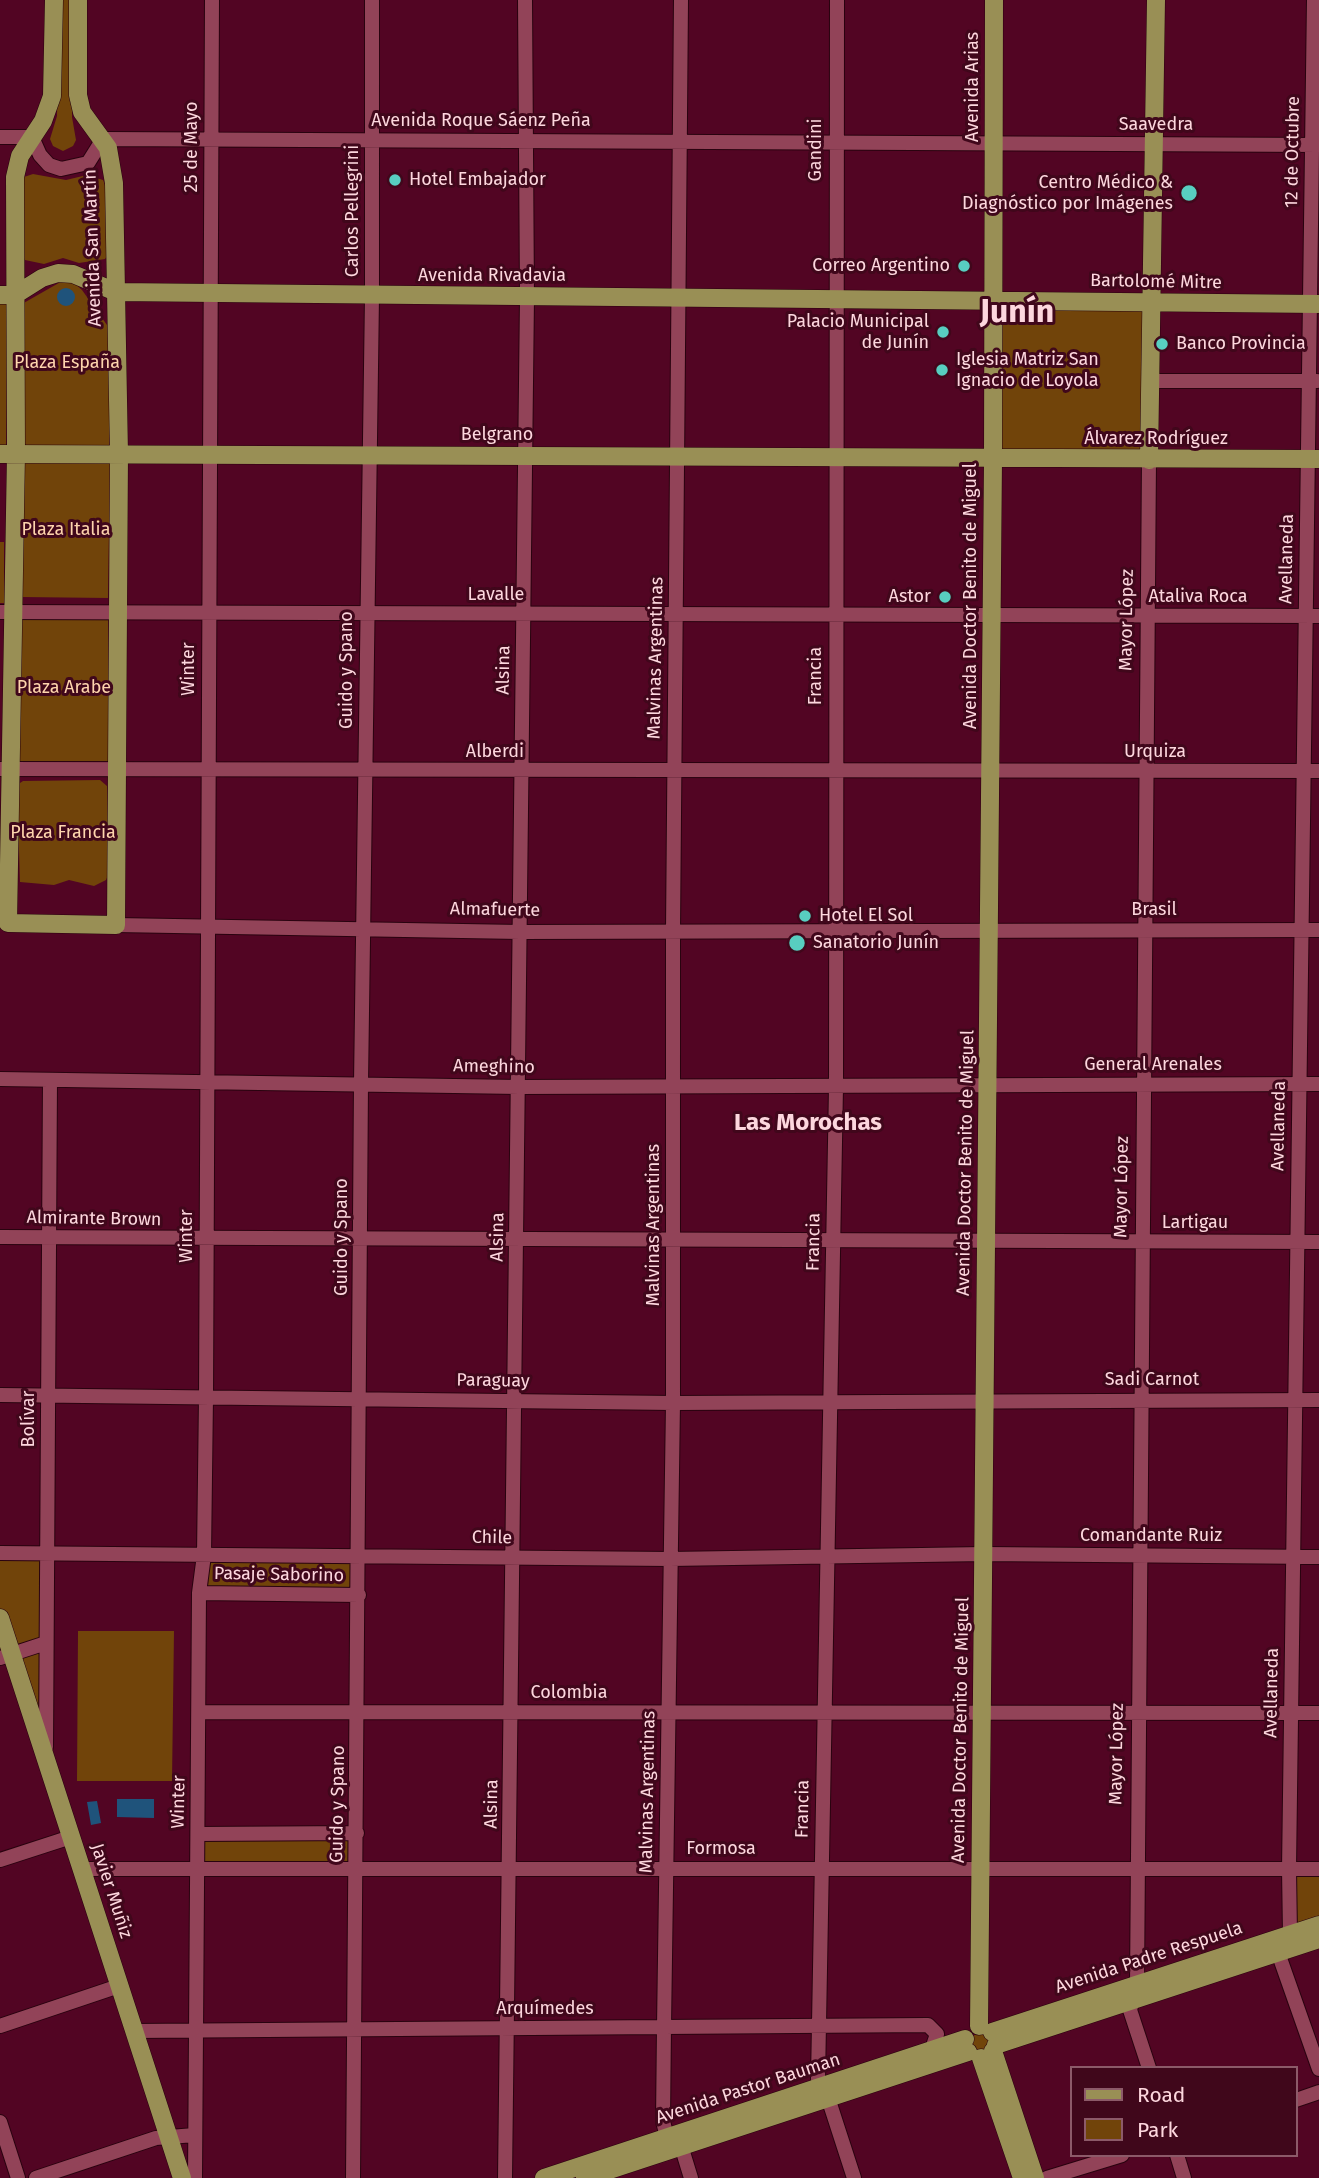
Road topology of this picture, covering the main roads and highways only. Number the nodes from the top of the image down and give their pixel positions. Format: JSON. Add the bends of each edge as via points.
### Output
{"nodes":[{"id":1,"x":54,"y":0,"type":"edge"},
{"id":2,"x":78,"y":0,"type":"edge"},
{"id":3,"x":994,"y":0,"type":"edge"},
{"id":4,"x":1156,"y":0,"type":"edge"},
{"id":5,"x":116,"y":292,"type":"junction"},
{"id":6,"x":8,"y":295,"type":"edge"},
{"id":7,"x":992,"y":301,"type":"junction"},
{"id":8,"x":1150,"y":303,"type":"junction"},
{"id":9,"x":1315,"y":304,"type":"edge"},
{"id":10,"x":8,"y":454,"type":"edge"},
{"id":11,"x":119,"y":454,"type":"junction"},
{"id":12,"x":1314,"y":459,"type":"edge"},
{"id":13,"x":993,"y":460,"type":"junction"},
{"id":14,"x":1149,"y":460,"type":"junction"},
{"id":15,"x":7,"y":612,"type":"edge"},
{"id":16,"x":5,"y":769,"type":"edge"},
{"id":17,"x":4,"y":923,"type":"edge"},
{"id":18,"x":116,"y":925,"type":"joint"},
{"id":19,"x":0,"y":1618,"type":"edge"},
{"id":20,"x":6,"y":1656,"type":"edge"},
{"id":21,"x":1319,"y":1925,"type":"edge"},
{"id":22,"x":1319,"y":1939,"type":"edge"},
{"id":23,"x":1284,"y":1943,"type":"junction"},
{"id":24,"x":982,"y":2043,"type":"junction"},
{"id":25,"x":824,"y":2094,"type":"junction"},
{"id":26,"x":674,"y":2142,"type":"junction"},
{"id":27,"x":182,"y":2178,"type":"edge"},
{"id":28,"x":544,"y":2178,"type":"edge"},
{"id":29,"x":585,"y":2178,"type":"edge"},
{"id":30,"x":1022,"y":2178,"type":"edge"},
{"id":31,"x":1035,"y":2178,"type":"edge"}],
"edges":[{"from":1,"to":6,"type":"main road","via":[[52,96],[16,168]]},
{"from":2,"to":5,"type":"main road","name":"Avenida San Martín","via":[[78,95],[82,112],[103,139],[111,159]]},
{"from":3,"to":7,"type":"main road","name":"Avenida Arias"},
{"from":4,"to":8,"type":"main road","name":"Mayor López"},
{"from":5,"to":6,"type":"main road","name":"Avenida Rivadavia","via":[[73,274],[58,273]]},
{"from":5,"to":7,"type":"main road","name":"Avenida Rivadavia"},
{"from":5,"to":11,"type":"main road","name":"Avenida San Martín"},
{"from":6,"to":10,"type":"main road"},
{"from":7,"to":8,"type":"main road","name":"Bartolomé Mitre"},
{"from":7,"to":13,"type":"main road","name":"Avenida Doctor Benito de Miguel"},
{"from":8,"to":9,"type":"main road","name":"Bartolomé Mitre"},
{"from":8,"to":14,"type":"main road","name":"Mayor López"},
{"from":10,"to":11,"type":"main road","name":"Belgrano"},
{"from":10,"to":15,"type":"main road"},
{"from":11,"to":13,"type":"main road","name":"Belgrano"},
{"from":11,"to":18,"type":"main road","name":"Avenida San Martín"},
{"from":12,"to":14,"type":"main road","name":"Álvarez Rodríguez"},
{"from":13,"to":14,"type":"main road","name":"Álvarez Rodríguez"},
{"from":13,"to":24,"type":"main road","name":"Avenida Doctor Benito de Miguel"},
{"from":15,"to":16,"type":"main road"},
{"from":16,"to":17,"type":"main road"},
{"from":17,"to":18,"type":"main road","name":"Almafuerte"},
{"from":19,"to":20,"type":"main road","name":"Javier Muñiz"},
{"from":20,"to":27,"type":"main road","name":"Javier Muñiz","via":[[46,1759]]},
{"from":21,"to":23,"type":"main road","name":"Avenida Padre Respuela"},
{"from":22,"to":23,"type":"main road","name":"Avenida Padre Respuela"},
{"from":23,"to":24,"type":"main road","name":"Avenida Padre Respuela"},
{"from":24,"to":25,"type":"main road","name":"Avenida Pastor Bauman"},
{"from":24,"to":25,"type":"main road","name":"Avenida Pastor Bauman","via":[[933,2049]]},
{"from":24,"to":30,"type":"main road","name":"Avenida Doctor Benito de Miguel"},
{"from":24,"to":31,"type":"main road","name":"Avenida Doctor Benito de Miguel"},
{"from":25,"to":26,"type":"main road","name":"Avenida Pastor Bauman"},
{"from":26,"to":28,"type":"main road","name":"Avenida Pastor Bauman"},
{"from":26,"to":29,"type":"main road","name":"Avenida Pastor Bauman"}]}
